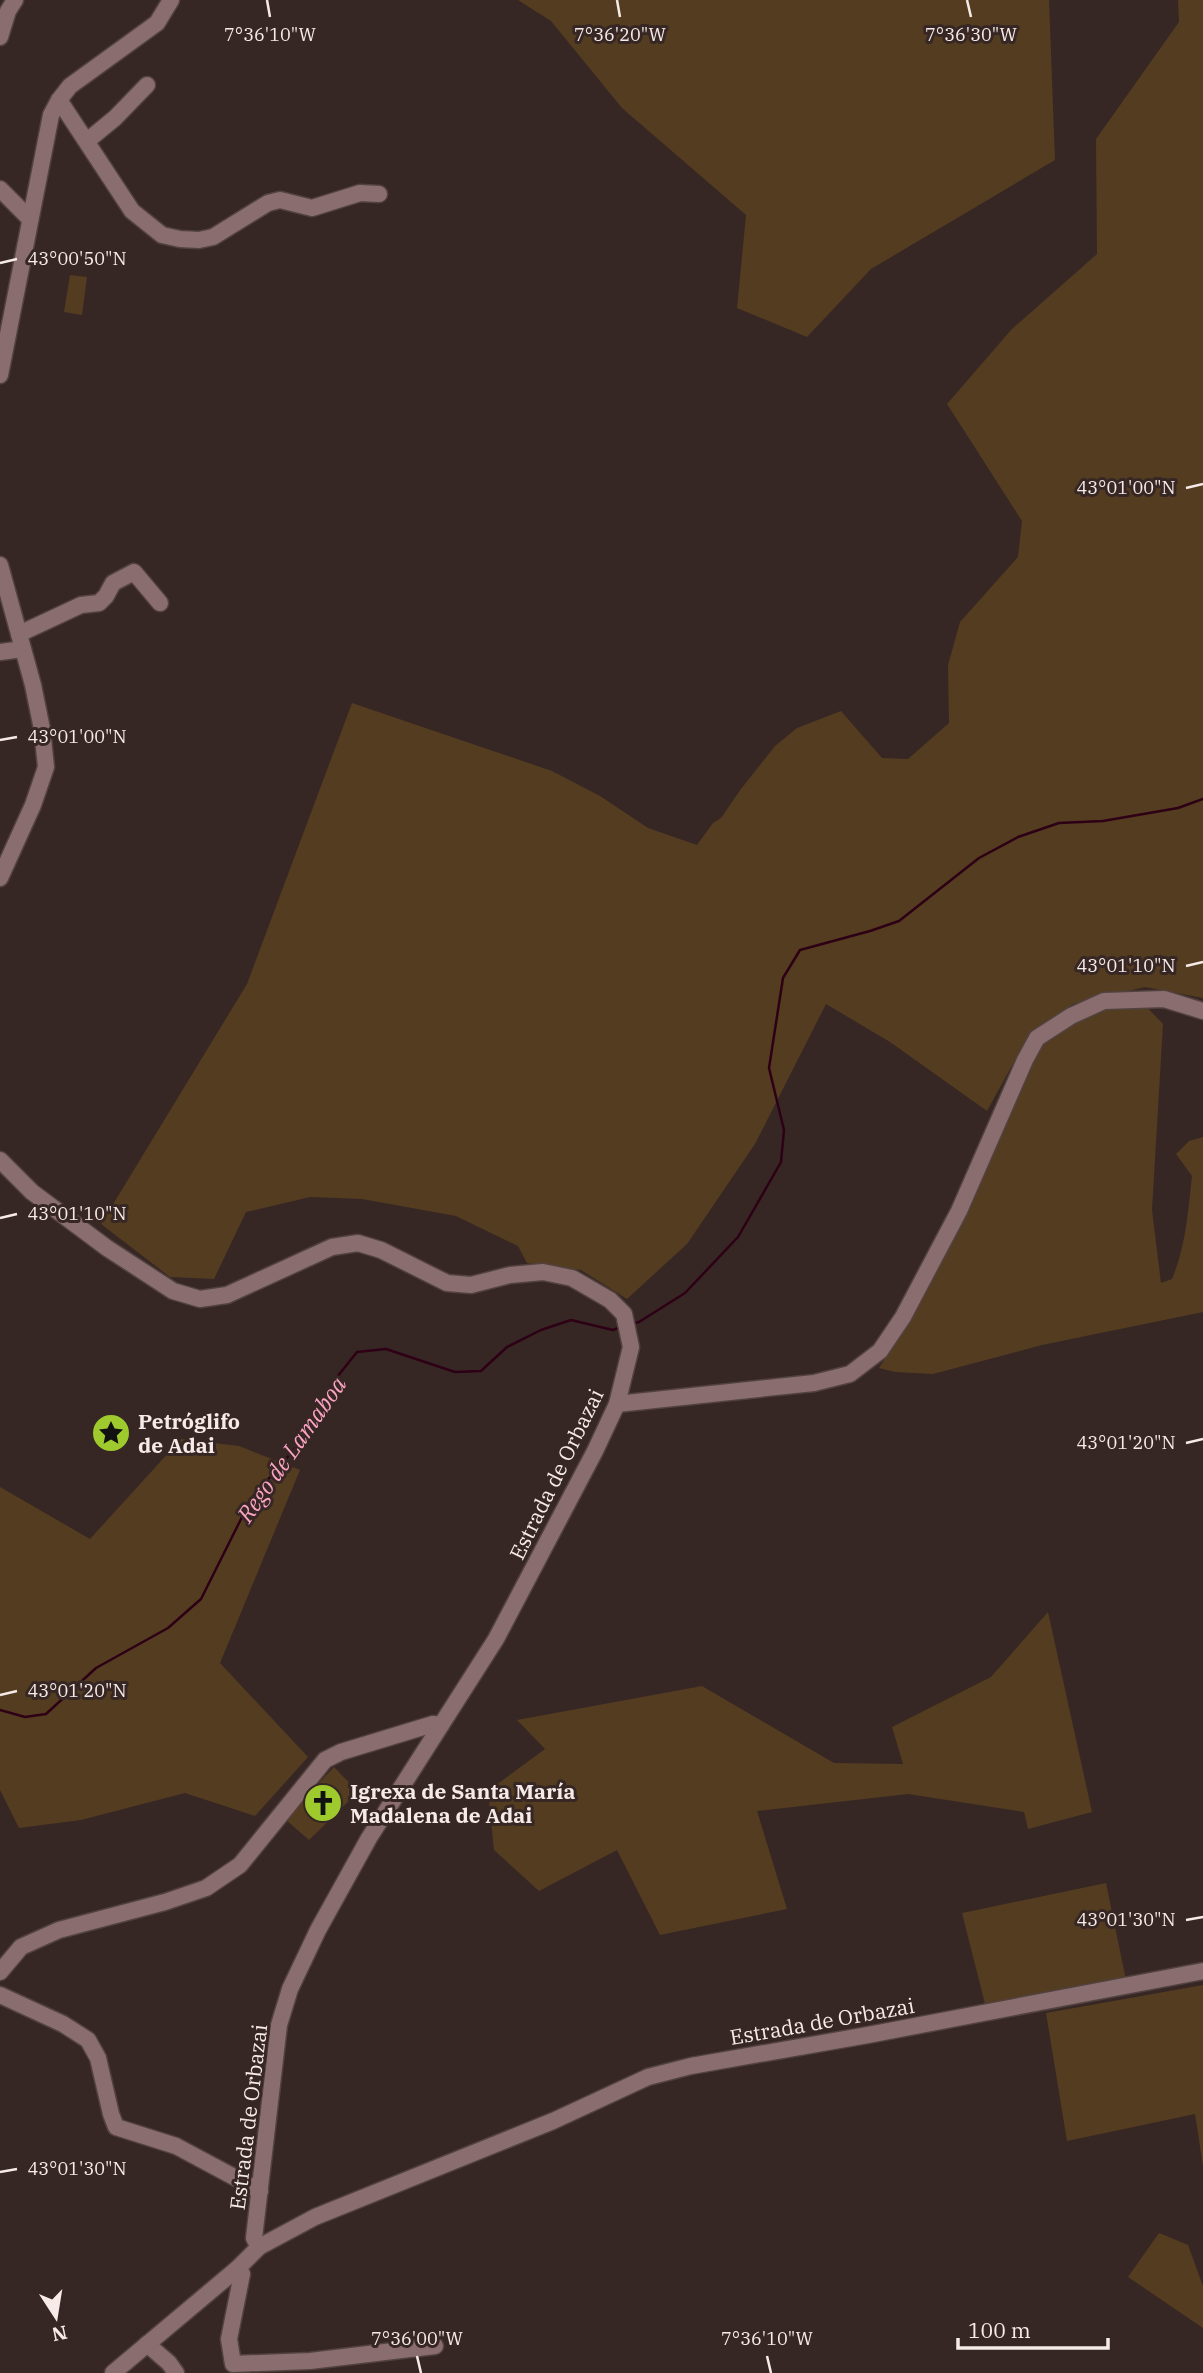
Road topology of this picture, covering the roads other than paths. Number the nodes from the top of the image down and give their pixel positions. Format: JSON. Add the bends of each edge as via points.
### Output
{"nodes":[{"id":1,"x":15,"y":0,"type":"edge"},
{"id":2,"x":171,"y":0,"type":"edge"},
{"id":3,"x":0,"y":37,"type":"edge"},
{"id":4,"x":147,"y":85,"type":"dead end"},
{"id":5,"x":59,"y":100,"type":"junction"},
{"id":6,"x":87,"y":141,"type":"junction"},
{"id":7,"x":0,"y":189,"type":"edge"},
{"id":8,"x":379,"y":194,"type":"dead end"},
{"id":9,"x":29,"y":218,"type":"junction"},
{"id":10,"x":0,"y":375,"type":"edge"},
{"id":11,"x":0,"y":565,"type":"edge"},
{"id":12,"x":160,"y":603,"type":"dead end"},
{"id":13,"x":21,"y":642,"type":"junction"},
{"id":14,"x":0,"y":652,"type":"edge"},
{"id":15,"x":0,"y":878,"type":"edge"},
{"id":16,"x":1203,"y":1011,"type":"edge"},
{"id":17,"x":0,"y":1160,"type":"edge"},
{"id":18,"x":617,"y":1404,"type":"junction"},
{"id":19,"x":441,"y":1725,"type":"junction"},
{"id":20,"x":418,"y":1728,"type":"junction"},
{"id":21,"x":432,"y":1739,"type":"junction"},
{"id":22,"x":1203,"y":1971,"type":"edge"},
{"id":23,"x":0,"y":1972,"type":"edge"},
{"id":24,"x":0,"y":1995,"type":"edge"},
{"id":25,"x":260,"y":2191,"type":"junction"},
{"id":26,"x":264,"y":2245,"type":"junction"},
{"id":27,"x":238,"y":2268,"type":"junction"},
{"id":28,"x":147,"y":2344,"type":"junction"},
{"id":29,"x":435,"y":2346,"type":"dead end"},
{"id":30,"x":235,"y":2369,"type":"edge"},
{"id":31,"x":113,"y":2373,"type":"edge"},
{"id":32,"x":176,"y":2373,"type":"edge"}],
"edges":[{"from":1,"to":3,"type":"street"},
{"from":2,"to":5,"type":"street","via":[[157,23],[70,86]]},
{"from":4,"to":6,"type":"street"},
{"from":5,"to":6,"type":"street"},
{"from":5,"to":9,"type":"street","via":[[51,116]]},
{"from":6,"to":8,"type":"street","via":[[132,211],[162,235],[180,239],[213,237],[280,200],[312,208],[360,193]]},
{"from":7,"to":9,"type":"street"},
{"from":9,"to":10,"type":"street"},
{"from":11,"to":13,"type":"street"},
{"from":12,"to":13,"type":"street","via":[[134,572],[113,583],[99,603],[81,606]]},
{"from":13,"to":14,"type":"street"},
{"from":13,"to":15,"type":"street","via":[[42,729],[46,767]]},
{"from":16,"to":18,"type":"street","via":[[1164,999],[1104,1000],[1037,1038],[960,1211],[904,1317],[880,1351],[850,1374],[814,1383]]},
{"from":17,"to":18,"type":"street","name":"Estrada de Orbazai","via":[[32,1192],[107,1248],[173,1291],[200,1299],[227,1295],[332,1247],[358,1243],[447,1283],[471,1285],[543,1272],[572,1278],[610,1300],[624,1314],[631,1347]]},
{"from":18,"to":19,"type":"street","name":"Estrada de Orbazai","via":[[496,1639]]},
{"from":19,"to":20,"type":"street"},
{"from":19,"to":21,"type":"street","name":"Estrada de Orbazai"},
{"from":20,"to":21,"type":"street"},
{"from":20,"to":23,"type":"street","via":[[325,1760],[240,1865],[206,1888],[59,1930],[20,1947]]},
{"from":21,"to":25,"type":"street","name":"Estrada de Orbazai","via":[[369,1838],[290,1989],[279,2025]]},
{"from":22,"to":26,"type":"street","name":"Estrada de Orbazai","via":[[648,2077],[541,2126],[315,2217]]},
{"from":24,"to":25,"type":"street","via":[[88,2040],[98,2058],[116,2127],[176,2146]]},
{"from":25,"to":26,"type":"street","name":"Estrada de Orbazai","via":[[254,2238]]},
{"from":26,"to":27,"type":"street"},
{"from":27,"to":28,"type":"street"},
{"from":27,"to":30,"type":"street","via":[[242,2274],[229,2339]]},
{"from":28,"to":31,"type":"street"},
{"from":28,"to":32,"type":"street"},
{"from":29,"to":30,"type":"street"}]}
